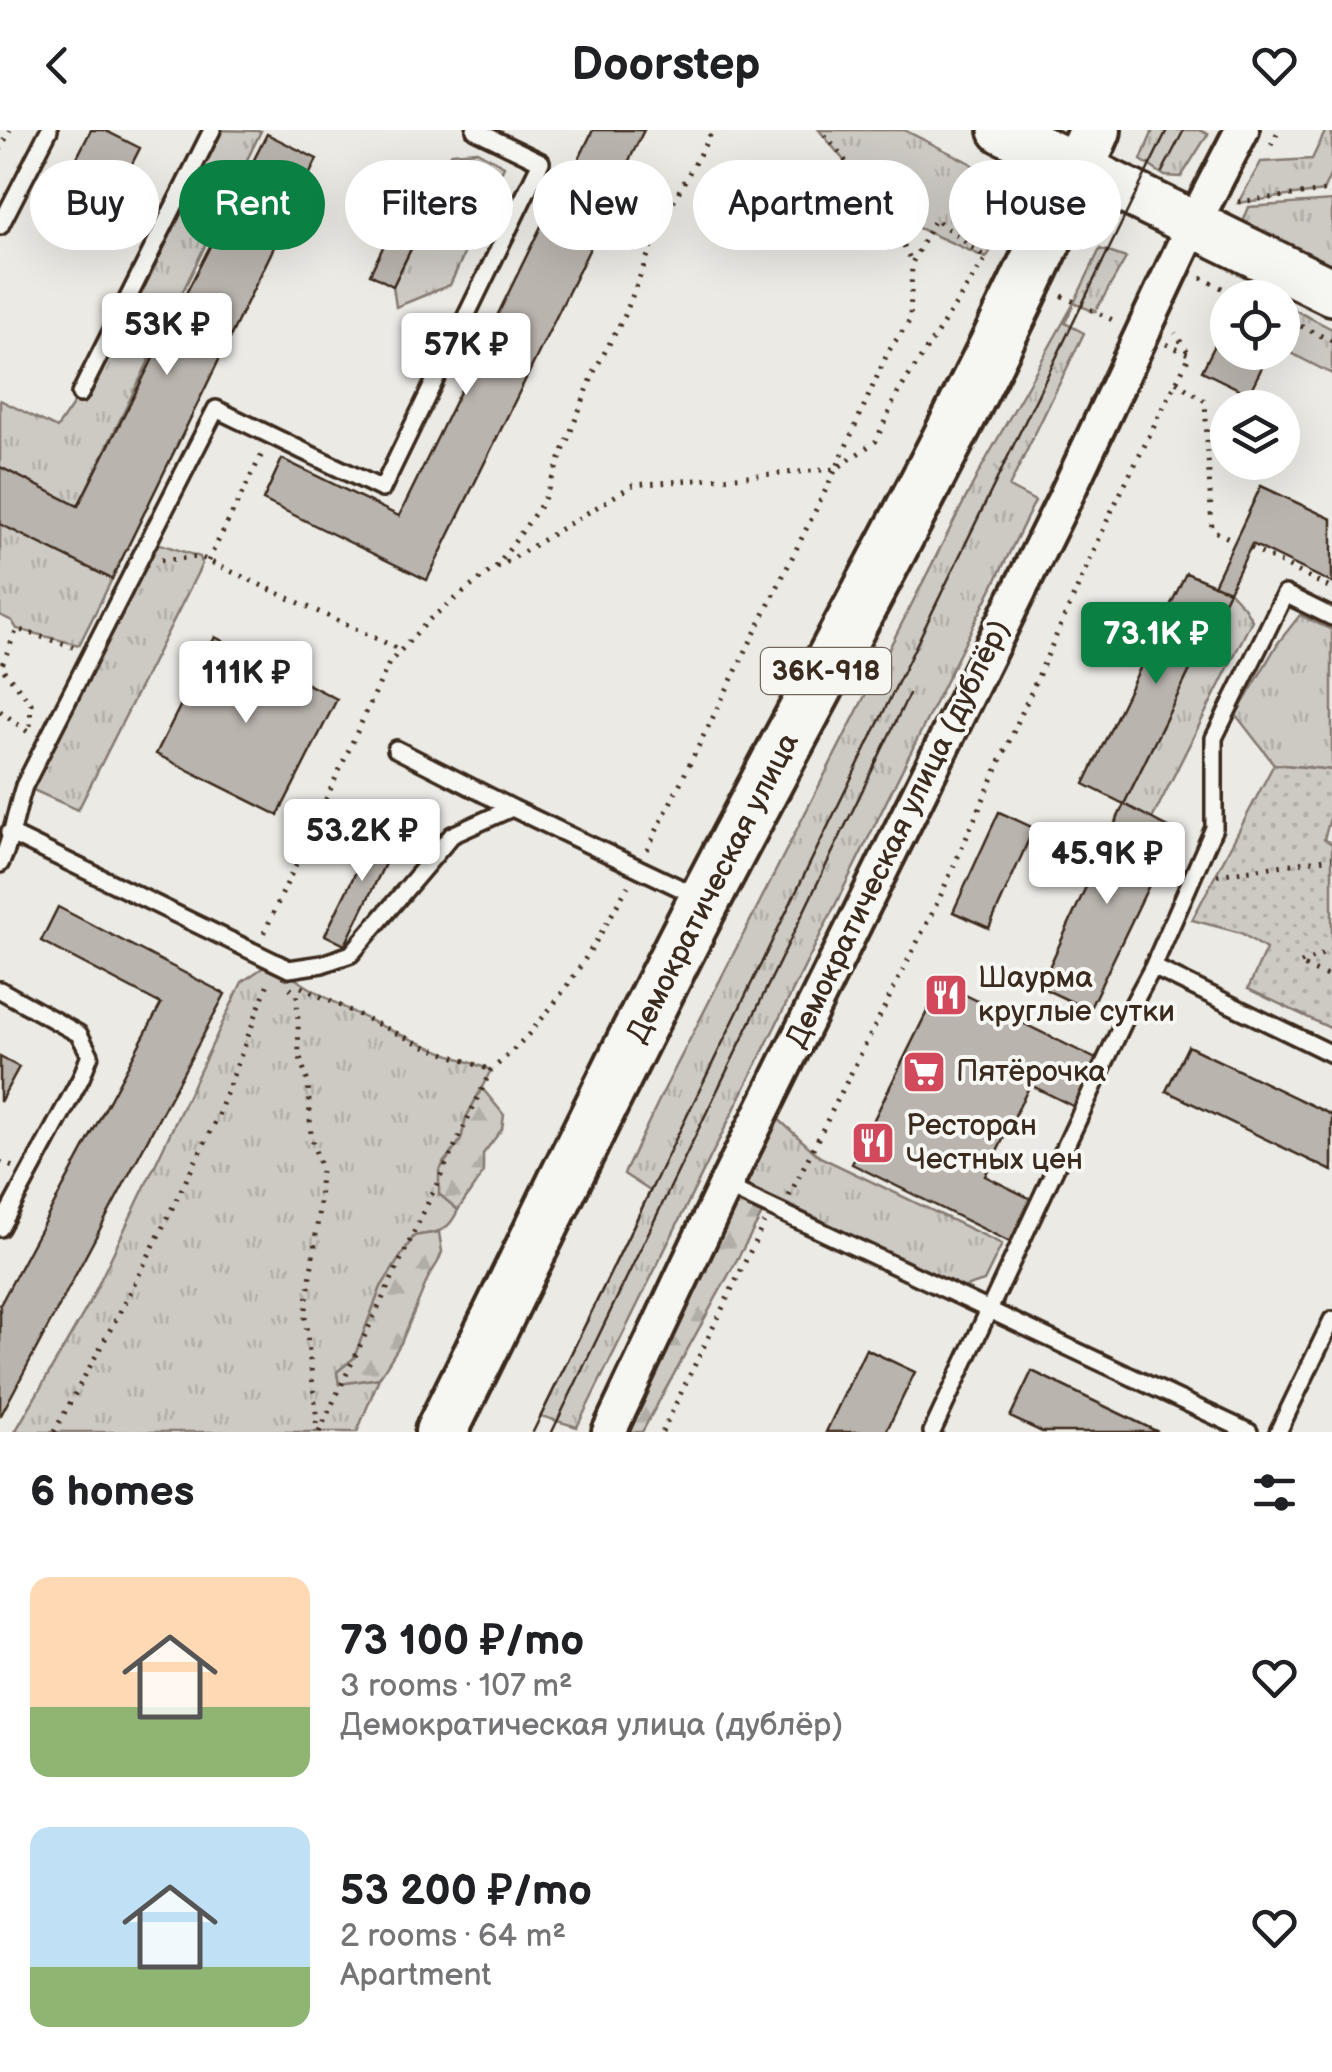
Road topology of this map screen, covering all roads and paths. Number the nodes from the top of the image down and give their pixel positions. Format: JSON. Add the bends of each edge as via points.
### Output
{"nodes":[{"id":1,"x":10,"y":130,"type":"edge"},
{"id":2,"x":49,"y":130,"type":"edge"},
{"id":3,"x":212,"y":130,"type":"edge"},
{"id":4,"x":474,"y":130,"type":"edge"},
{"id":5,"x":713,"y":130,"type":"edge"},
{"id":6,"x":821,"y":130,"type":"edge"},
{"id":7,"x":1002,"y":130,"type":"edge"},
{"id":8,"x":1242,"y":130,"type":"edge"},
{"id":9,"x":1087,"y":149,"type":"edge"},
{"id":10,"x":0,"y":150,"type":"edge"},
{"id":11,"x":1234,"y":188,"type":"dead end"},
{"id":12,"x":1332,"y":190,"type":"edge"},
{"id":13,"x":1193,"y":225,"type":"junction"},
{"id":14,"x":0,"y":226,"type":"edge"},
{"id":15,"x":912,"y":263,"type":"junction"},
{"id":16,"x":1201,"y":278,"type":"dead end"},
{"id":17,"x":1210,"y":282,"type":"edge"},
{"id":18,"x":1332,"y":292,"type":"edge"},
{"id":19,"x":1300,"y":326,"type":"edge"},
{"id":20,"x":1332,"y":341,"type":"edge"},
{"id":21,"x":1190,"y":355,"type":"dead end"},
{"id":22,"x":1176,"y":382,"type":"junction"},
{"id":23,"x":80,"y":394,"type":"dead end"},
{"id":24,"x":266,"y":447,"type":"dead end"},
{"id":25,"x":836,"y":469,"type":"junction"},
{"id":26,"x":1233,"y":540,"type":"dead end"},
{"id":27,"x":1251,"y":548,"type":"dead end"},
{"id":28,"x":208,"y":561,"type":"junction"},
{"id":29,"x":144,"y":562,"type":"dead end"},
{"id":30,"x":484,"y":576,"type":"junction"},
{"id":31,"x":1332,"y":590,"type":"edge"},
{"id":32,"x":1332,"y":617,"type":"edge"},
{"id":33,"x":79,"y":645,"type":"dead end"},
{"id":34,"x":401,"y":650,"type":"junction"},
{"id":35,"x":30,"y":734,"type":"dead end"},
{"id":36,"x":396,"y":749,"type":"dead end"},
{"id":37,"x":512,"y":808,"type":"junction"},
{"id":38,"x":9,"y":833,"type":"junction"},
{"id":39,"x":1332,"y":858,"type":"edge"},
{"id":40,"x":0,"y":864,"type":"edge"},
{"id":41,"x":638,"y":868,"type":"junction"},
{"id":42,"x":1215,"y":875,"type":"dead end"},
{"id":43,"x":704,"y":900,"type":"junction"},
{"id":44,"x":1332,"y":950,"type":"edge"},
{"id":45,"x":256,"y":953,"type":"junction"},
{"id":46,"x":1153,"y":967,"type":"junction"},
{"id":47,"x":289,"y":968,"type":"junction"},
{"id":48,"x":272,"y":973,"type":"junction"},
{"id":49,"x":1332,"y":978,"type":"edge"},
{"id":50,"x":0,"y":990,"type":"edge"},
{"id":51,"x":1332,"y":1054,"type":"edge"},
{"id":52,"x":491,"y":1070,"type":"junction"},
{"id":53,"x":725,"y":1186,"type":"junction"},
{"id":54,"x":767,"y":1205,"type":"junction"},
{"id":55,"x":0,"y":1228,"type":"edge"},
{"id":56,"x":990,"y":1310,"type":"junction"},
{"id":57,"x":1332,"y":1320,"type":"edge"},
{"id":58,"x":54,"y":1432,"type":"edge"},
{"id":59,"x":316,"y":1432,"type":"edge"},
{"id":60,"x":441,"y":1432,"type":"edge"},
{"id":61,"x":609,"y":1432,"type":"edge"},
{"id":62,"x":662,"y":1432,"type":"edge"},
{"id":63,"x":932,"y":1432,"type":"edge"},
{"id":64,"x":1249,"y":1432,"type":"edge"},
{"id":65,"x":1278,"y":1432,"type":"edge"}],
"edges":[{"from":1,"to":10,"type":"path"},
{"from":2,"to":14,"type":"lane"},
{"from":3,"to":23,"type":"lane"},
{"from":4,"to":38,"type":"lane","via":[[541,162],[382,489],[216,409],[24,786]]},
{"from":5,"to":30,"type":"path","via":[[658,229],[543,502]]},
{"from":6,"to":15,"type":"path","via":[[892,220]]},
{"from":7,"to":9,"type":"main road"},
{"from":8,"to":13,"type":"street","name":"Демократическая улица (дублёр)"},
{"from":9,"to":13,"type":"main road"},
{"from":9,"to":43,"type":"main road","name":"Демократическая улица","number":"36К-918","via":[[947,442]]},
{"from":11,"to":12,"type":"path","via":[[1238,203]]},
{"from":13,"to":18,"type":"main road"},
{"from":13,"to":53,"type":"street","name":"Демократическая улица (дублёр)","via":[[1066,498]]},
{"from":15,"to":25,"type":"path","via":[[910,320],[888,352]]},
{"from":15,"to":25,"type":"path","via":[[936,219],[986,258],[896,396],[876,441]]},
{"from":16,"to":17,"type":"path"},
{"from":19,"to":20,"type":"path"},
{"from":21,"to":22,"type":"path"},
{"from":22,"to":26,"type":"path","via":[[1204,401],[1212,530]]},
{"from":22,"to":54,"type":"path","via":[[940,897],[786,1202]]},
{"from":24,"to":28,"type":"path"},
{"from":25,"to":30,"type":"path","via":[[633,484]]},
{"from":25,"to":41,"type":"path"},
{"from":27,"to":31,"type":"path"},
{"from":28,"to":29,"type":"path","via":[[200,556]]},
{"from":28,"to":34,"type":"path"},
{"from":30,"to":34,"type":"path"},
{"from":32,"to":46,"type":"lane","via":[[1285,594],[1214,738],[1214,828]]},
{"from":33,"to":35,"type":"path","via":[[17,630],[1,667],[31,703]]},
{"from":34,"to":45,"type":"path","via":[[388,663]]},
{"from":36,"to":37,"type":"lane"},
{"from":37,"to":41,"type":"lane"},
{"from":37,"to":47,"type":"lane","via":[[452,836],[351,954]]},
{"from":38,"to":40,"type":"lane"},
{"from":38,"to":45,"type":"lane"},
{"from":39,"to":42,"type":"path"},
{"from":41,"to":43,"type":"lane"},
{"from":41,"to":52,"type":"path","via":[[586,961],[526,1042]]},
{"from":43,"to":60,"type":"main road","name":"Демократическая улица","number":"36К-918"},
{"from":44,"to":49,"type":"path","via":[[1300,964]]},
{"from":45,"to":47,"type":"lane"},
{"from":46,"to":51,"type":"lane"},
{"from":46,"to":56,"type":"lane"},
{"from":47,"to":48,"type":"path"},
{"from":48,"to":52,"type":"path","via":[[421,1045]]},
{"from":48,"to":58,"type":"path","via":[[217,1118]]},
{"from":48,"to":59,"type":"path","via":[[297,994],[311,1136],[321,1170],[305,1317]]},
{"from":50,"to":55,"type":"lane","via":[[80,1034],[90,1055]]},
{"from":52,"to":59,"type":"path"},
{"from":53,"to":54,"type":"lane"},
{"from":53,"to":61,"type":"street","name":"Демократическая улица (дублёр)"},
{"from":54,"to":56,"type":"lane"},
{"from":54,"to":62,"type":"path","via":[[768,1215]]},
{"from":56,"to":63,"type":"lane"},
{"from":56,"to":64,"type":"lane"},
{"from":57,"to":65,"type":"lane"}]}
